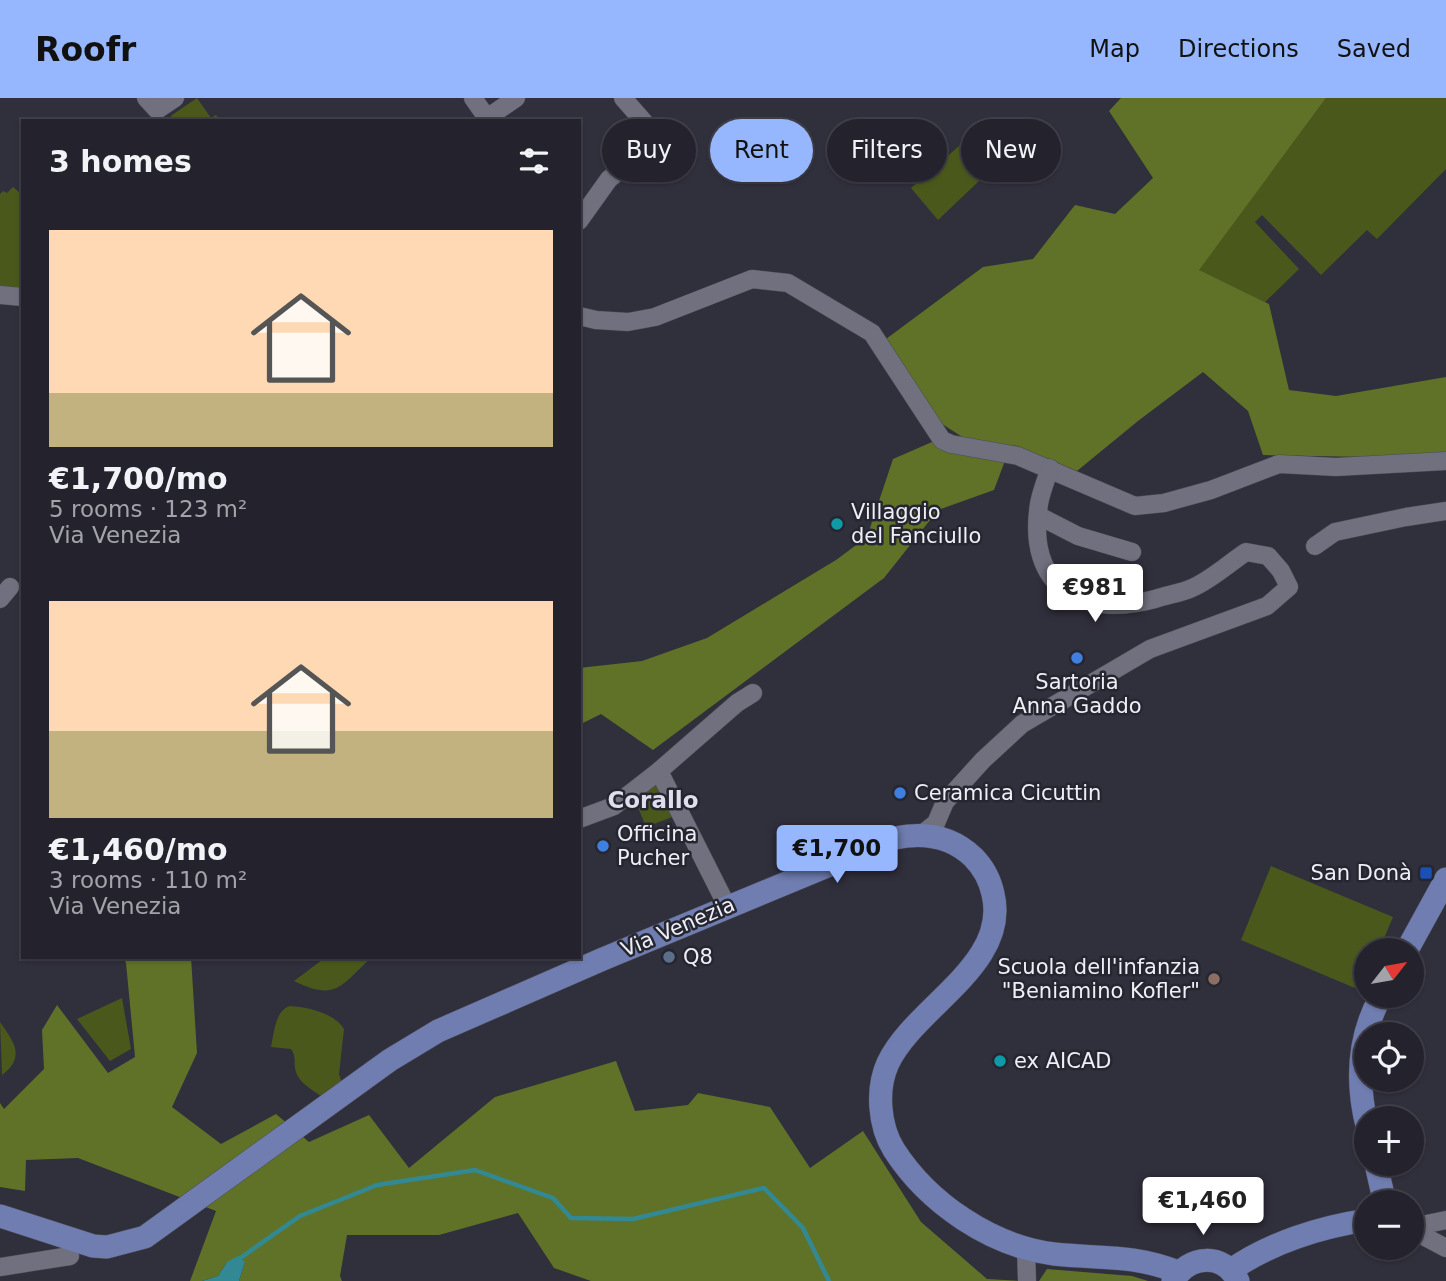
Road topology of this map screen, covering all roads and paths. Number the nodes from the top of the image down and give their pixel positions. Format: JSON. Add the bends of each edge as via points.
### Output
{"nodes":[{"id":1,"x":146,"y":98,"type":"edge"},
{"id":2,"x":175,"y":98,"type":"edge"},
{"id":3,"x":473,"y":98,"type":"edge"},
{"id":4,"x":516,"y":98,"type":"edge"},
{"id":5,"x":623,"y":98,"type":"edge"},
{"id":6,"x":581,"y":218,"type":"edge"},
{"id":7,"x":0,"y":295,"type":"edge"},
{"id":8,"x":21,"y":297,"type":"edge"},
{"id":9,"x":581,"y":316,"type":"edge"},
{"id":10,"x":1446,"y":461,"type":"edge"},
{"id":11,"x":1049,"y":468,"type":"junction"},
{"id":12,"x":1446,"y":511,"type":"edge"},
{"id":13,"x":1039,"y":516,"type":"junction"},
{"id":14,"x":1315,"y":546,"type":"dead end"},
{"id":15,"x":1132,"y":552,"type":"dead end"},
{"id":16,"x":753,"y":693,"type":"dead end"},
{"id":17,"x":659,"y":771,"type":"junction"},
{"id":18,"x":581,"y":819,"type":"edge"},
{"id":19,"x":922,"y":834,"type":"junction"},
{"id":20,"x":1446,"y":879,"type":"edge"},
{"id":21,"x":727,"y":906,"type":"junction"},
{"id":22,"x":1414,"y":938,"type":"edge"},
{"id":23,"x":1374,"y":1008,"type":"edge"},
{"id":24,"x":1364,"y":1106,"type":"edge"},
{"id":25,"x":0,"y":1216,"type":"edge"},
{"id":26,"x":1446,"y":1220,"type":"edge"},
{"id":27,"x":1354,"y":1223,"type":"edge"},
{"id":28,"x":1424,"y":1225,"type":"edge"},
{"id":29,"x":1424,"y":1235,"type":"edge"},
{"id":30,"x":1446,"y":1248,"type":"edge"},
{"id":31,"x":1026,"y":1249,"type":"junction"},
{"id":32,"x":70,"y":1256,"type":"dead end"},
{"id":33,"x":0,"y":1267,"type":"edge"},
{"id":34,"x":1234,"y":1275,"type":"edge"},
{"id":35,"x":1175,"y":1277,"type":"edge"},
{"id":36,"x":1027,"y":1281,"type":"edge"}],
"edges":[{"from":1,"to":2,"type":"street","via":[[157,110]]},
{"from":3,"to":4,"type":"street","via":[[487,118]]},
{"from":5,"to":6,"type":"street","via":[[659,139],[609,179]]},
{"from":7,"to":8,"type":"street"},
{"from":9,"to":11,"type":"street","via":[[628,322],[655,317],[752,279],[788,282],[872,333],[942,440],[1018,456]]},
{"from":10,"to":11,"type":"street","via":[[1336,467],[1279,464],[1199,493],[1135,506]]},
{"from":11,"to":13,"type":"street"},
{"from":12,"to":14,"type":"street","via":[[1335,531]]},
{"from":13,"to":15,"type":"street","via":[[1078,536]]},
{"from":13,"to":19,"type":"street","via":[[1042,559],[1058,586],[1076,599],[1122,606],[1151,600],[1192,588],[1246,552],[1268,556],[1289,587],[1267,606],[1150,649],[1022,724],[945,802],[936,823]]},
{"from":16,"to":17,"type":"street"},
{"from":17,"to":18,"type":"street","via":[[614,806]]},
{"from":17,"to":21,"type":"street"},
{"from":19,"to":21,"type":"main road","name":"Via Venezia","via":[[895,838]]},
{"from":19,"to":31,"type":"main road","name":"Via Venezia","via":[[947,840],[975,860],[991,888],[993,926],[976,962],[912,1029],[888,1063],[881,1090],[886,1132],[908,1167],[942,1202],[995,1238]]},
{"from":20,"to":22,"type":"main road"},
{"from":21,"to":25,"type":"main road","name":"Via Venezia","via":[[438,1031],[390,1060],[145,1237],[93,1246]]},
{"from":23,"to":24,"type":"main road","via":[[1359,1062]]},
{"from":26,"to":28,"type":"street"},
{"from":27,"to":34,"type":"main road","via":[[1318,1230],[1249,1258]]},
{"from":29,"to":30,"type":"street"},
{"from":31,"to":35,"type":"main road","name":"Via Venezia","via":[[1158,1263]]},
{"from":31,"to":36,"type":"street"},
{"from":32,"to":33,"type":"street"},
{"from":34,"to":35,"type":"main road","name":"Via Venezia","via":[[1218,1262],[1204,1259],[1190,1263]]}]}
